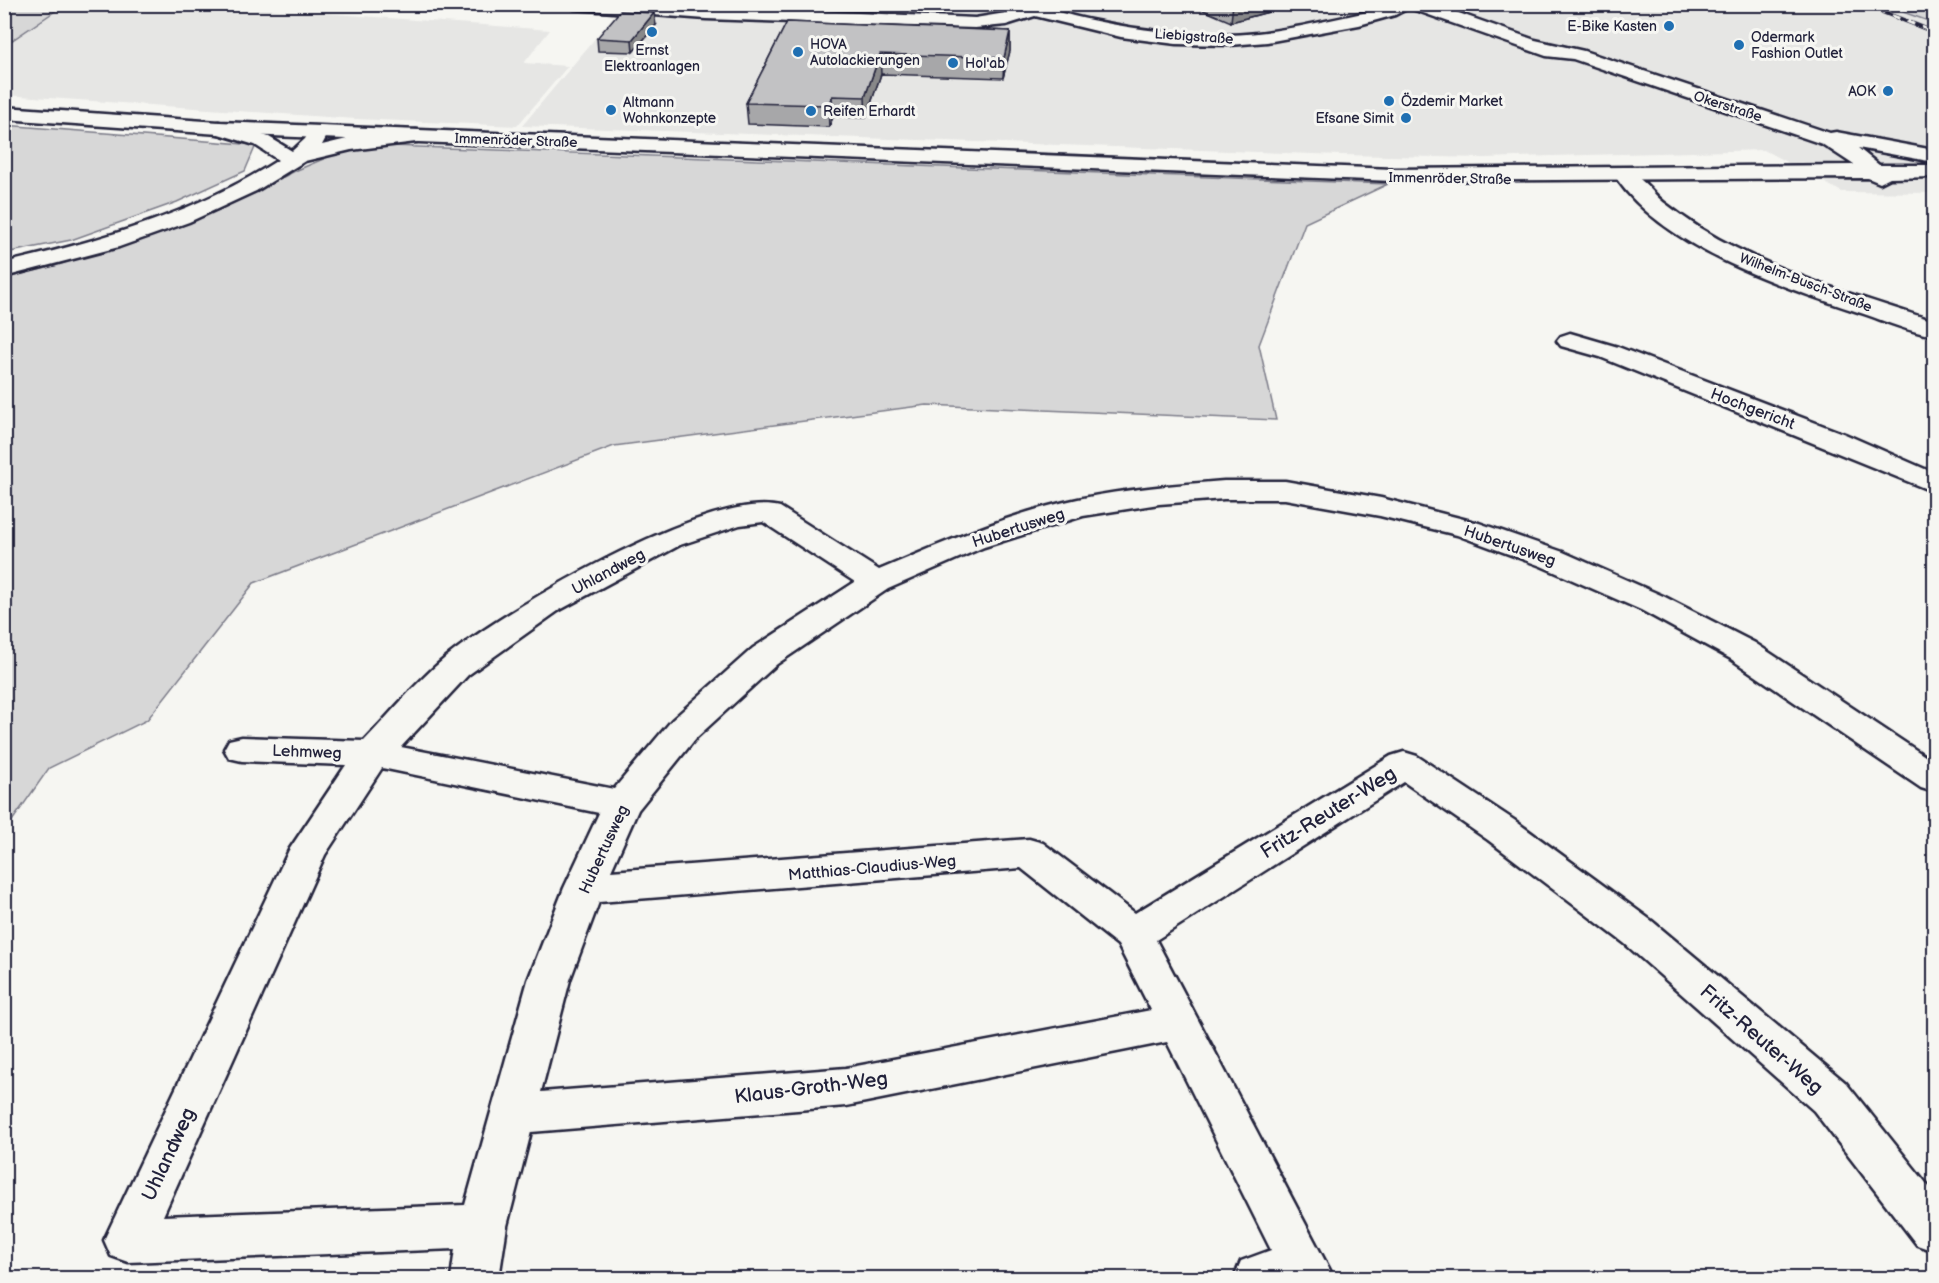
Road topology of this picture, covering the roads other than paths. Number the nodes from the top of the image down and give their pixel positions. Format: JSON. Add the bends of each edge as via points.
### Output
{"nodes":[{"id":1,"x":574,"y":4,"type":"edge"},
{"id":2,"x":1015,"y":4,"type":"edge"},
{"id":3,"x":1408,"y":4,"type":"edge"},
{"id":4,"x":1414,"y":4,"type":"edge"},
{"id":5,"x":1034,"y":11,"type":"junction"},
{"id":6,"x":4,"y":113,"type":"edge"},
{"id":7,"x":219,"y":128,"type":"junction"},
{"id":8,"x":319,"y":132,"type":"junction"},
{"id":9,"x":1804,"y":132,"type":"junction"},
{"id":10,"x":416,"y":136,"type":"junction"},
{"id":11,"x":1935,"y":156,"type":"edge"},
{"id":12,"x":288,"y":161,"type":"junction"},
{"id":13,"x":1028,"y":162,"type":"junction"},
{"id":14,"x":1864,"y":170,"type":"junction"},
{"id":15,"x":1629,"y":179,"type":"junction"},
{"id":16,"x":1932,"y":179,"type":"edge"},
{"id":17,"x":4,"y":270,"type":"edge"},
{"id":18,"x":1935,"y":329,"type":"edge"},
{"id":19,"x":1570,"y":341,"type":"dead end"},
{"id":20,"x":1935,"y":483,"type":"edge"},
{"id":21,"x":877,"y":582,"type":"junction"},
{"id":22,"x":242,"y":749,"type":"dead end"},
{"id":23,"x":373,"y":754,"type":"junction"},
{"id":24,"x":1935,"y":779,"type":"edge"},
{"id":25,"x":622,"y":804,"type":"junction"},
{"id":26,"x":584,"y":888,"type":"junction"},
{"id":27,"x":1132,"y":934,"type":"junction"},
{"id":28,"x":1178,"y":1022,"type":"junction"},
{"id":29,"x":512,"y":1114,"type":"junction"},
{"id":30,"x":483,"y":1226,"type":"junction"},
{"id":31,"x":1935,"y":1229,"type":"edge"},
{"id":32,"x":1290,"y":1273,"type":"edge"},
{"id":33,"x":475,"y":1278,"type":"edge"}],
"edges":[{"from":1,"to":5,"type":"main road","via":[[706,14],[975,23],[1006,20]]},
{"from":2,"to":5,"type":"main road","name":"Liebigstraße"},
{"from":3,"to":5,"type":"main road","name":"Liebigstraße","via":[[1358,20],[1230,40],[1135,32]]},
{"from":4,"to":9,"type":"main road","name":"Okerstraße"},
{"from":6,"to":7,"type":"main road","name":"Immenröder Straße"},
{"from":7,"to":8,"type":"main road","name":"Immenröder Straße"},
{"from":7,"to":12,"type":"main road","via":[[262,141]]},
{"from":8,"to":10,"type":"main road","name":"Immenröder Straße"},
{"from":8,"to":12,"type":"main road","via":[[315,142]]},
{"from":9,"to":11,"type":"main road"},
{"from":9,"to":14,"type":"main road","name":"Okerstraße"},
{"from":10,"to":12,"type":"main road","via":[[351,144]]},
{"from":10,"to":13,"type":"main road","name":"Immenröder Straße"},
{"from":12,"to":17,"type":"main road","via":[[235,194],[166,222]]},
{"from":13,"to":14,"type":"main road","name":"Immenröder Straße","via":[[1447,176]]},
{"from":13,"to":15,"type":"main road","name":"Immenröder Straße","via":[[1395,178]]},
{"from":14,"to":15,"type":"main road","name":"Immenröder Straße"},
{"from":14,"to":16,"type":"main road"},
{"from":15,"to":18,"type":"main road","name":"Wilhelm-Busch-Straße","via":[[1649,203],[1737,257]]},
{"from":19,"to":20,"type":"main road","name":"Hochgericht","via":[[1620,356]]},
{"from":21,"to":23,"type":"main road","name":"Uhlandweg","via":[[769,513],[736,516],[669,539],[547,604],[456,667]]},
{"from":21,"to":24,"type":"main road","name":"Hubertusweg","via":[[973,541],[1078,508],[1224,490],[1308,492],[1468,529],[1552,559],[1652,603],[1743,651]]},
{"from":21,"to":25,"type":"main road","name":"Hubertusweg","via":[[765,656],[684,729]]},
{"from":22,"to":23,"type":"main road","name":"Lehmweg"},
{"from":23,"to":25,"type":"main road"},
{"from":23,"to":30,"type":"main road","name":"Uhlandweg","via":[[308,850],[128,1240]]},
{"from":25,"to":26,"type":"main road","name":"Hubertusweg"},
{"from":26,"to":27,"type":"main road","name":"Matthias-Claudius-Weg","via":[[1029,854]]},
{"from":26,"to":29,"type":"main road","name":"Hubertusweg","via":[[549,980]]},
{"from":27,"to":28,"type":"main road"},
{"from":27,"to":31,"type":"main road","name":"Fritz-Reuter-Weg","via":[[1404,765],[1501,830],[1638,933],[1830,1097]]},
{"from":28,"to":29,"type":"main road","name":"Klaus-Groth-Weg","via":[[846,1087]]},
{"from":28,"to":32,"type":"main road"},
{"from":29,"to":30,"type":"main road","name":"Hubertusweg"},
{"from":30,"to":33,"type":"main road","name":"Hubertusweg"}]}
